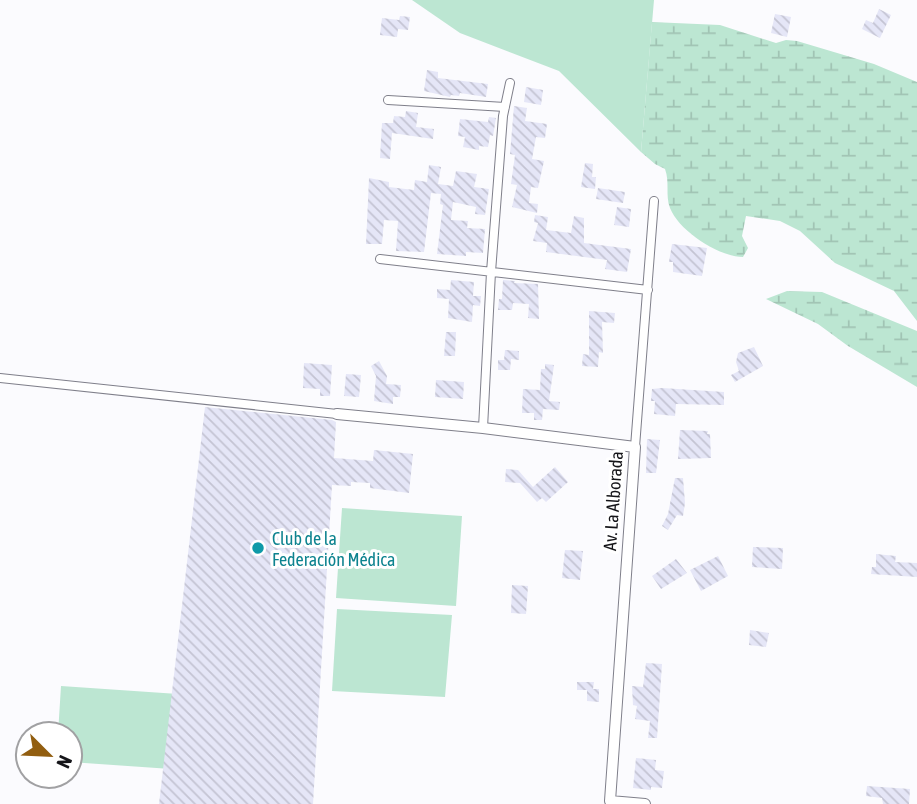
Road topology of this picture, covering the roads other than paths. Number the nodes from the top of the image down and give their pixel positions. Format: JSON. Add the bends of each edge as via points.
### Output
{"nodes":[{"id":1,"x":510,"y":83,"type":"dead end"},
{"id":2,"x":388,"y":100,"type":"dead end"},
{"id":3,"x":505,"y":107,"type":"junction"},
{"id":4,"x":654,"y":201,"type":"dead end"},
{"id":5,"x":380,"y":259,"type":"dead end"},
{"id":6,"x":491,"y":272,"type":"junction"},
{"id":7,"x":649,"y":290,"type":"junction"},
{"id":8,"x":0,"y":378,"type":"edge"},
{"id":9,"x":337,"y":414,"type":"joint"},
{"id":10,"x":483,"y":428,"type":"junction"},
{"id":11,"x":635,"y":447,"type":"junction"},
{"id":12,"x":610,"y":803,"type":"edge"},
{"id":13,"x":645,"y":804,"type":"edge"}],
"edges":[{"from":1,"to":3,"type":"street"},
{"from":2,"to":3,"type":"street"},
{"from":3,"to":6,"type":"street"},
{"from":4,"to":7,"type":"street","name":"Av. La Alborada"},
{"from":5,"to":6,"type":"street"},
{"from":6,"to":7,"type":"street"},
{"from":6,"to":10,"type":"street"},
{"from":7,"to":11,"type":"street","name":"Av. La Alborada"},
{"from":8,"to":9,"type":"street"},
{"from":9,"to":10,"type":"main road"},
{"from":10,"to":11,"type":"main road"},
{"from":11,"to":12,"type":"main road","name":"Av. La Alborada"},
{"from":12,"to":13,"type":"main road"}]}
